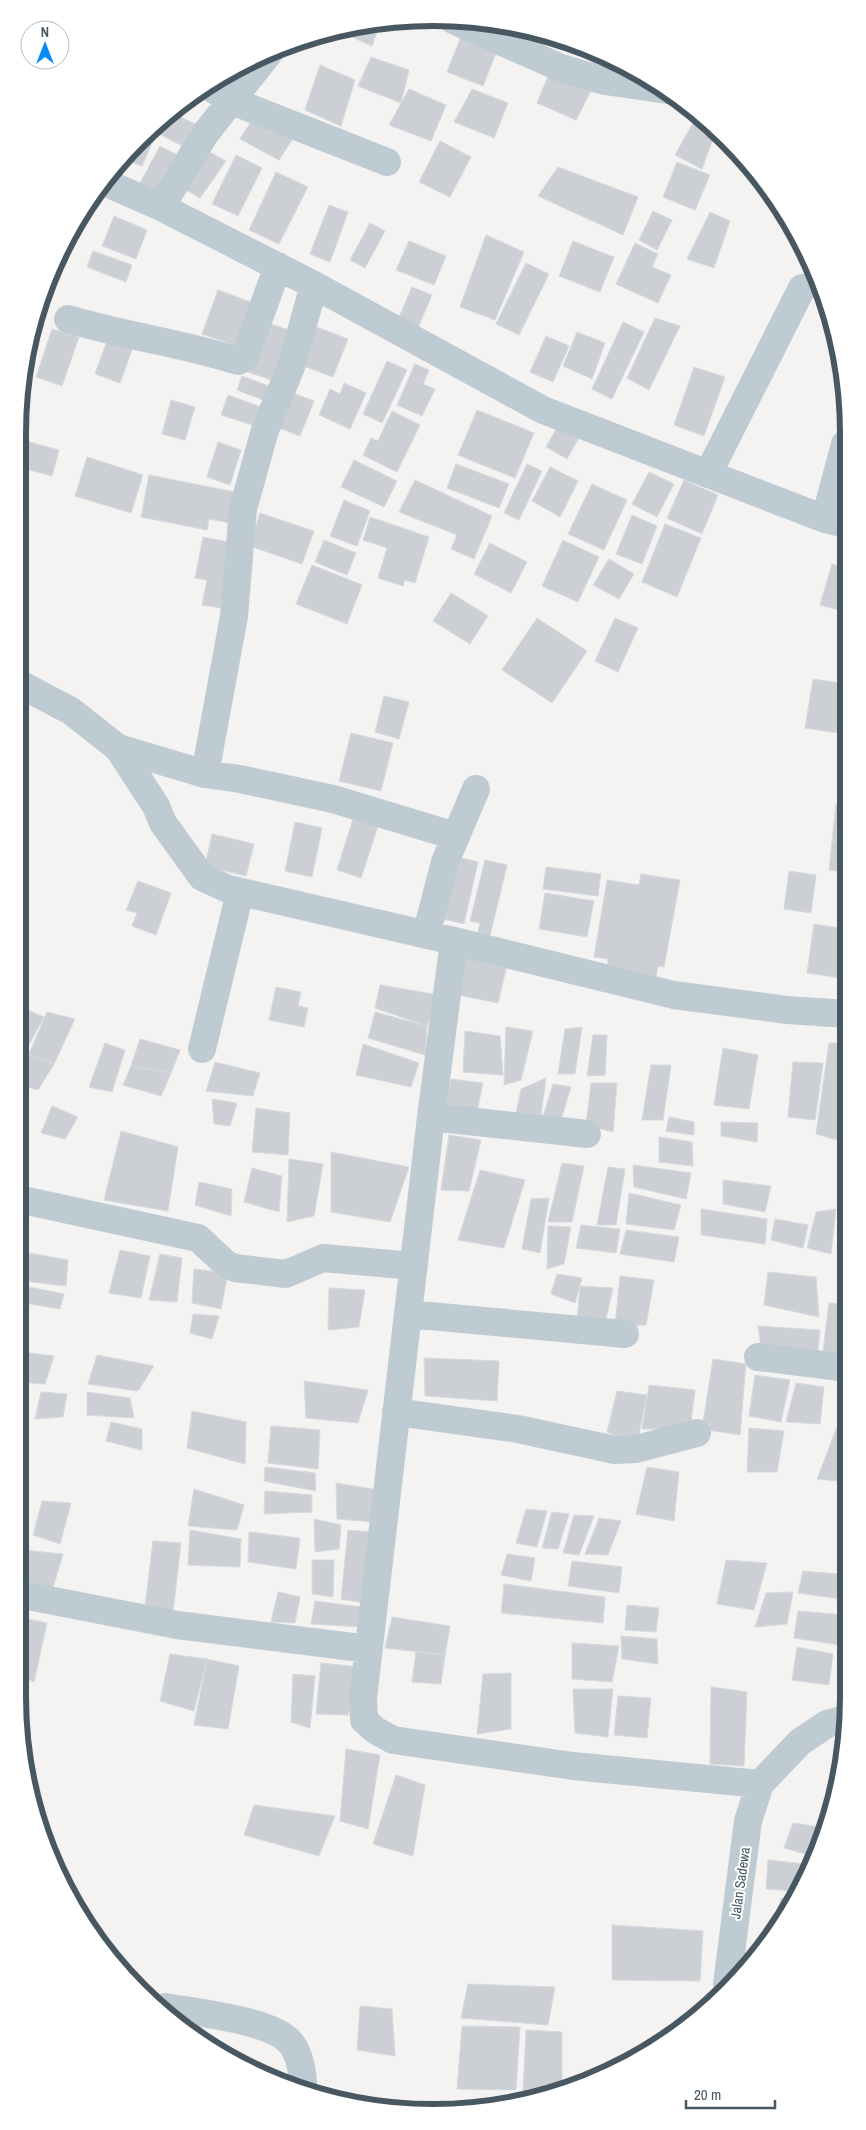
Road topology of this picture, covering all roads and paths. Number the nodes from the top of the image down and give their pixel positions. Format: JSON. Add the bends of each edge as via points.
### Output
{"nodes":[{"id":1,"x":472,"y":28,"type":"edge"},
{"id":2,"x":261,"y":64,"type":"edge"},
{"id":3,"x":646,"y":87,"type":"edge"},
{"id":4,"x":215,"y":90,"type":"edge"},
{"id":5,"x":232,"y":101,"type":"junction"},
{"id":6,"x":387,"y":162,"type":"dead end"},
{"id":7,"x":110,"y":185,"type":"edge"},
{"id":8,"x":161,"y":207,"type":"junction"},
{"id":9,"x":278,"y":266,"type":"junction"},
{"id":10,"x":314,"y":285,"type":"junction"},
{"id":11,"x":802,"y":288,"type":"dead end"},
{"id":12,"x":68,"y":319,"type":"dead end"},
{"id":13,"x":708,"y":474,"type":"junction"},
{"id":14,"x":840,"y":483,"type":"edge"},
{"id":15,"x":835,"y":522,"type":"edge"},
{"id":16,"x":26,"y":687,"type":"edge"},
{"id":17,"x":118,"y":748,"type":"junction"},
{"id":18,"x":205,"y":774,"type":"junction"},
{"id":19,"x":476,"y":789,"type":"dead end"},
{"id":20,"x":455,"y":836,"type":"junction"},
{"id":21,"x":240,"y":892,"type":"junction"},
{"id":22,"x":426,"y":935,"type":"junction"},
{"id":23,"x":454,"y":941,"type":"junction"},
{"id":24,"x":840,"y":1014,"type":"edge"},
{"id":25,"x":202,"y":1049,"type":"dead end"},
{"id":26,"x":431,"y":1117,"type":"junction"},
{"id":27,"x":587,"y":1134,"type":"dead end"},
{"id":28,"x":26,"y":1202,"type":"edge"},
{"id":29,"x":414,"y":1266,"type":"junction"},
{"id":30,"x":408,"y":1314,"type":"junction"},
{"id":31,"x":625,"y":1334,"type":"dead end"},
{"id":32,"x":758,"y":1357,"type":"dead end"},
{"id":33,"x":840,"y":1367,"type":"edge"},
{"id":34,"x":396,"y":1412,"type":"junction"},
{"id":35,"x":697,"y":1433,"type":"dead end"},
{"id":36,"x":26,"y":1596,"type":"edge"},
{"id":37,"x":369,"y":1649,"type":"junction"},
{"id":38,"x":839,"y":1721,"type":"edge"},
{"id":39,"x":760,"y":1784,"type":"junction"},
{"id":40,"x":728,"y":1977,"type":"edge"},
{"id":41,"x":171,"y":2008,"type":"edge"},
{"id":42,"x":302,"y":2082,"type":"edge"}],
"edges":[{"from":1,"to":3,"type":"street","via":[[568,70],[605,81]]},
{"from":2,"to":5,"type":"street"},
{"from":4,"to":5,"type":"street"},
{"from":5,"to":6,"type":"street"},
{"from":5,"to":8,"type":"street","via":[[198,145]]},
{"from":7,"to":8,"type":"street"},
{"from":8,"to":9,"type":"street"},
{"from":9,"to":10,"type":"street"},
{"from":9,"to":12,"type":"street","via":[[245,357],[238,361],[197,348],[103,330]]},
{"from":10,"to":13,"type":"street","via":[[543,410]]},
{"from":10,"to":18,"type":"street","via":[[291,367],[265,430],[243,509],[234,616]]},
{"from":11,"to":13,"type":"street"},
{"from":13,"to":15,"type":"street"},
{"from":14,"to":15,"type":"street"},
{"from":16,"to":17,"type":"street","via":[[71,711]]},
{"from":17,"to":18,"type":"street"},
{"from":17,"to":21,"type":"street","via":[[156,806],[163,824],[202,877]]},
{"from":18,"to":20,"type":"street","via":[[240,778],[333,799]]},
{"from":19,"to":20,"type":"street"},
{"from":20,"to":22,"type":"street"},
{"from":21,"to":22,"type":"street"},
{"from":21,"to":25,"type":"street"},
{"from":22,"to":23,"type":"street"},
{"from":23,"to":24,"type":"street","via":[[674,995]]},
{"from":23,"to":26,"type":"street"},
{"from":26,"to":27,"type":"street"},
{"from":26,"to":29,"type":"street"},
{"from":28,"to":29,"type":"street","via":[[198,1238],[226,1264],[235,1268],[286,1274],[323,1258]]},
{"from":29,"to":30,"type":"street"},
{"from":30,"to":31,"type":"street"},
{"from":30,"to":34,"type":"street"},
{"from":32,"to":33,"type":"street"},
{"from":34,"to":35,"type":"street","via":[[518,1429],[616,1450]]},
{"from":34,"to":37,"type":"street"},
{"from":36,"to":37,"type":"street","via":[[177,1625]]},
{"from":37,"to":39,"type":"street","via":[[363,1698],[364,1720],[393,1740],[573,1766]]},
{"from":38,"to":39,"type":"street","via":[[827,1724],[800,1742]]},
{"from":39,"to":40,"type":"street","name":"Jalan Sadewa","via":[[748,1821]]},
{"from":41,"to":42,"type":"street","via":[[239,2020],[274,2031],[289,2040],[298,2058]]}]}
